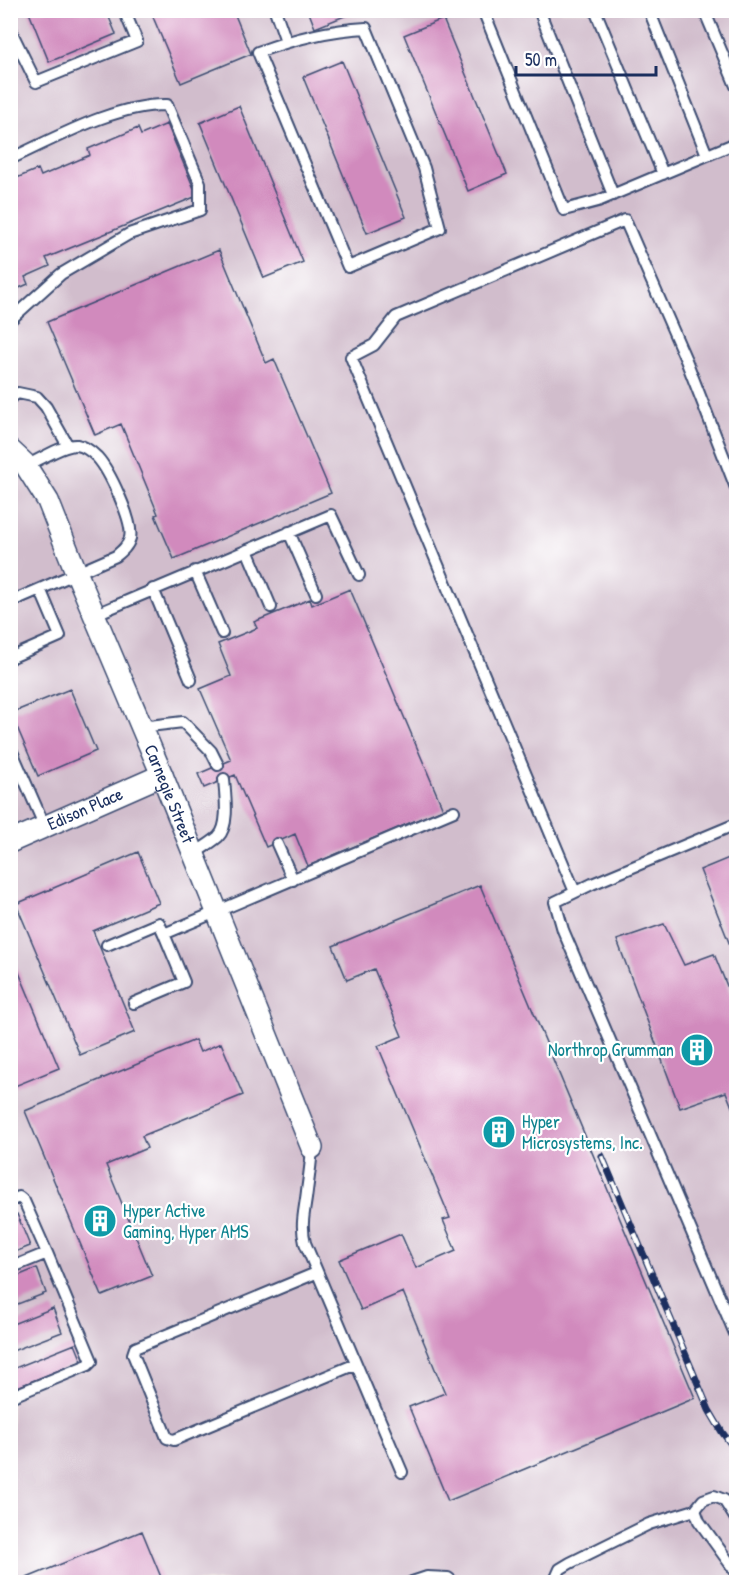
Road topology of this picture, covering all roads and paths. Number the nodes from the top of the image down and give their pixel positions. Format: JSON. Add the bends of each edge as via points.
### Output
{"nodes":[{"id":1,"x":124,"y":10,"type":"edge"},
{"id":2,"x":275,"y":10,"type":"edge"},
{"id":3,"x":483,"y":10,"type":"edge"},
{"id":4,"x":539,"y":10,"type":"edge"},
{"id":5,"x":595,"y":10,"type":"edge"},
{"id":6,"x":649,"y":10,"type":"edge"},
{"id":7,"x":704,"y":10,"type":"edge"},
{"id":8,"x":10,"y":29,"type":"edge"},
{"id":9,"x":286,"y":41,"type":"junction"},
{"id":10,"x":736,"y":86,"type":"edge"},
{"id":11,"x":736,"y":143,"type":"edge"},
{"id":12,"x":707,"y":155,"type":"junction"},
{"id":13,"x":10,"y":159,"type":"edge"},
{"id":14,"x":663,"y":174,"type":"junction"},
{"id":15,"x":613,"y":195,"type":"junction"},
{"id":16,"x":10,"y":320,"type":"edge"},
{"id":17,"x":10,"y":398,"type":"edge"},
{"id":18,"x":68,"y":446,"type":"junction"},
{"id":19,"x":10,"y":450,"type":"edge"},
{"id":20,"x":26,"y":466,"type":"junction"},
{"id":21,"x":736,"y":488,"type":"edge"},
{"id":22,"x":289,"y":532,"type":"junction"},
{"id":23,"x":247,"y":550,"type":"junction"},
{"id":24,"x":195,"y":571,"type":"junction"},
{"id":25,"x":77,"y":574,"type":"junction"},
{"id":26,"x":359,"y":575,"type":"dead end"},
{"id":27,"x":39,"y":589,"type":"junction"},
{"id":28,"x":153,"y":589,"type":"junction"},
{"id":29,"x":316,"y":594,"type":"dead end"},
{"id":30,"x":10,"y":602,"type":"edge"},
{"id":31,"x":271,"y":607,"type":"dead end"},
{"id":32,"x":94,"y":615,"type":"junction"},
{"id":33,"x":222,"y":633,"type":"dead end"},
{"id":34,"x":10,"y":658,"type":"edge"},
{"id":35,"x":191,"y":680,"type":"dead end"},
{"id":36,"x":141,"y":727,"type":"junction"},
{"id":37,"x":10,"y":747,"type":"edge"},
{"id":38,"x":218,"y":765,"type":"dead end"},
{"id":39,"x":162,"y":775,"type":"junction"},
{"id":40,"x":224,"y":779,"type":"dead end"},
{"id":41,"x":454,"y":811,"type":"dead end"},
{"id":42,"x":736,"y":824,"type":"edge"},
{"id":43,"x":45,"y":827,"type":"junction"},
{"id":44,"x":10,"y":842,"type":"edge"},
{"id":45,"x":277,"y":844,"type":"dead end"},
{"id":46,"x":194,"y":854,"type":"junction"},
{"id":47,"x":293,"y":880,"type":"junction"},
{"id":48,"x":575,"y":892,"type":"junction"},
{"id":49,"x":217,"y":912,"type":"junction"},
{"id":50,"x":164,"y":934,"type":"junction"},
{"id":51,"x":107,"y":945,"type":"dead end"},
{"id":52,"x":134,"y":1003,"type":"dead end"},
{"id":53,"x":312,"y":1148,"type":"joint"},
{"id":54,"x":10,"y":1201,"type":"edge"},
{"id":55,"x":47,"y":1253,"type":"junction"},
{"id":56,"x":10,"y":1268,"type":"edge"},
{"id":57,"x":316,"y":1273,"type":"junction"},
{"id":58,"x":736,"y":1336,"type":"edge"},
{"id":59,"x":356,"y":1364,"type":"junction"},
{"id":60,"x":10,"y":1397,"type":"edge"},
{"id":61,"x":402,"y":1472,"type":"dead end"},
{"id":62,"x":695,"y":1510,"type":"junction"},
{"id":63,"x":736,"y":1519,"type":"edge"},
{"id":64,"x":736,"y":1572,"type":"edge"},
{"id":65,"x":412,"y":1582,"type":"edge"},
{"id":66,"x":453,"y":1582,"type":"edge"},
{"id":67,"x":558,"y":1582,"type":"edge"}],
"edges":[{"from":1,"to":8,"type":"lane","via":[[137,41],[36,82]]},
{"from":2,"to":9,"type":"lane"},
{"from":3,"to":15,"type":"lane","via":[[564,210]]},
{"from":4,"to":15,"type":"lane"},
{"from":5,"to":14,"type":"lane"},
{"from":6,"to":12,"type":"lane"},
{"from":7,"to":10,"type":"lane"},
{"from":9,"to":9,"type":"lane","via":[[258,52],[348,267],[440,228],[424,168],[366,28],[339,29]]},
{"from":11,"to":12,"type":"lane"},
{"from":12,"to":14,"type":"lane"},
{"from":13,"to":16,"type":"lane","via":[[86,123],[149,104],[167,105],[200,183],[200,210],[129,234],[61,274]]},
{"from":14,"to":15,"type":"lane"},
{"from":17,"to":18,"type":"lane","via":[[18,393],[37,397]]},
{"from":18,"to":20,"type":"lane"},
{"from":18,"to":25,"type":"lane","via":[[79,445],[99,459],[131,526],[130,540],[123,550]]},
{"from":19,"to":20,"type":"street","name":"Carnegie Street"},
{"from":20,"to":25,"type":"street","name":"Carnegie Street","via":[[48,501]]},
{"from":21,"to":48,"type":"lane","via":[[625,220],[396,317],[374,345],[351,357]]},
{"from":22,"to":23,"type":"lane"},
{"from":22,"to":26,"type":"lane","via":[[332,515]]},
{"from":22,"to":29,"type":"lane"},
{"from":23,"to":24,"type":"lane"},
{"from":23,"to":31,"type":"lane"},
{"from":24,"to":28,"type":"lane"},
{"from":24,"to":33,"type":"lane"},
{"from":25,"to":27,"type":"lane"},
{"from":25,"to":32,"type":"street","name":"Carnegie Street"},
{"from":27,"to":30,"type":"lane"},
{"from":27,"to":34,"type":"lane","via":[[60,636]]},
{"from":28,"to":32,"type":"lane"},
{"from":28,"to":35,"type":"lane"},
{"from":32,"to":36,"type":"street","name":"Carnegie Street"},
{"from":36,"to":38,"type":"lane","via":[[183,722],[211,751]]},
{"from":36,"to":39,"type":"street","name":"Carnegie Street"},
{"from":37,"to":43,"type":"lane"},
{"from":39,"to":43,"type":"street","name":"Edison Place"},
{"from":39,"to":46,"type":"street","name":"Carnegie Street"},
{"from":40,"to":46,"type":"lane","via":[[224,828],[220,836]]},
{"from":41,"to":47,"type":"lane"},
{"from":42,"to":48,"type":"lane"},
{"from":43,"to":44,"type":"street","name":"Edison Place"},
{"from":45,"to":47,"type":"lane"},
{"from":46,"to":49,"type":"street","name":"Carnegie Street"},
{"from":47,"to":49,"type":"lane"},
{"from":48,"to":58,"type":"lane","via":[[555,902],[563,930]]},
{"from":49,"to":50,"type":"lane"},
{"from":49,"to":53,"type":"street","name":"Carnegie Street"},
{"from":50,"to":51,"type":"lane","via":[[159,923]]},
{"from":50,"to":52,"type":"lane","via":[[184,982]]},
{"from":53,"to":57,"type":"lane","via":[[302,1231]]},
{"from":54,"to":55,"type":"lane","via":[[19,1197],[24,1201]]},
{"from":55,"to":56,"type":"lane"},
{"from":55,"to":60,"type":"lane","via":[[92,1362]]},
{"from":57,"to":59,"type":"lane"},
{"from":57,"to":59,"type":"lane","via":[[135,1348],[133,1354],[167,1438],[174,1440]]},
{"from":59,"to":61,"type":"lane"},
{"from":62,"to":63,"type":"lane","via":[[703,1500],[714,1496],[724,1500]]},
{"from":62,"to":64,"type":"lane"},
{"from":62,"to":67,"type":"lane","via":[[649,1524],[570,1563],[560,1569]]},
{"from":65,"to":66,"type":"lane","via":[[428,1577]]}]}
